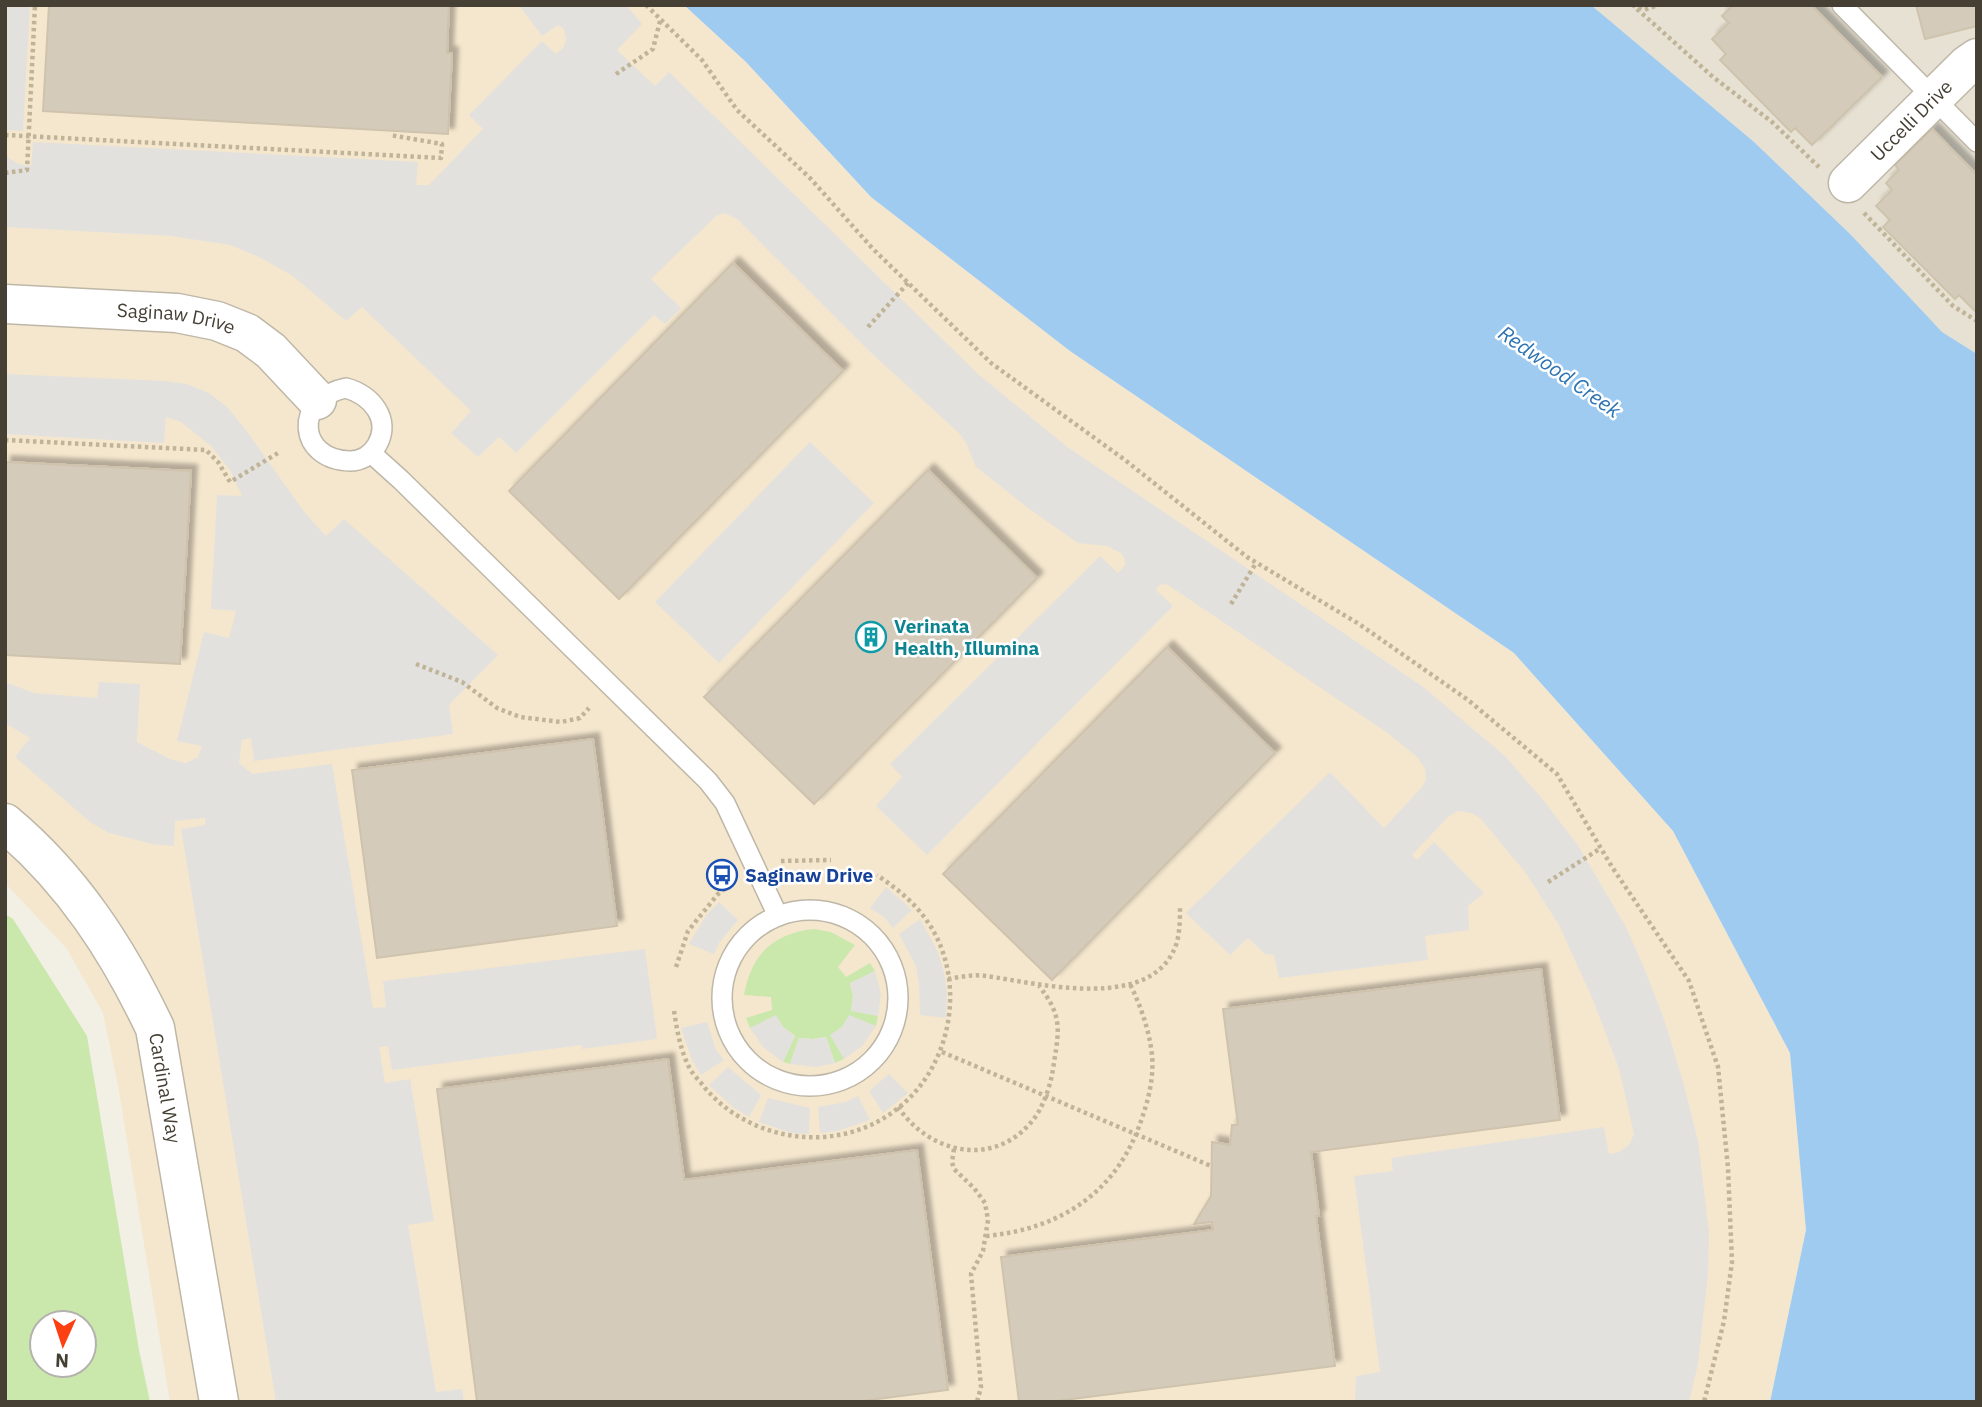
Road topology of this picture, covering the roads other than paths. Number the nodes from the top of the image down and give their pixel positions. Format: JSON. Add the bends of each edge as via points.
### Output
{"nodes":[{"id":1,"x":1842,"y":5,"type":"edge"},
{"id":2,"x":1977,"y":58,"type":"edge"},
{"id":3,"x":1934,"y":99,"type":"junction"},
{"id":4,"x":1977,"y":142,"type":"edge"},
{"id":5,"x":1844,"y":188,"type":"road end"},
{"id":6,"x":5,"y":303,"type":"edge"},
{"id":7,"x":317,"y":400,"type":"junction"},
{"id":8,"x":371,"y":453,"type":"junction"},
{"id":9,"x":5,"y":823,"type":"edge"},
{"id":10,"x":778,"y":916,"type":"junction"},
{"id":11,"x":219,"y":1402,"type":"edge"}],
"edges":[{"from":1,"to":3,"type":"lane"},
{"from":2,"to":3,"type":"street","name":"Uccelli Drive"},
{"from":3,"to":4,"type":"lane"},
{"from":3,"to":5,"type":"street","name":"Uccelli Drive"},
{"from":6,"to":7,"type":"street","name":"Saginaw Drive","via":[[177,313],[217,321],[247,333],[271,351]]},
{"from":7,"to":8,"type":"lane","via":[[308,425],[310,440],[322,454],[356,461]]},
{"from":7,"to":8,"type":"lane","via":[[346,388],[370,400],[382,431]]},
{"from":8,"to":10,"type":"lane","via":[[708,781],[725,803]]},
{"from":9,"to":11,"type":"street","name":"Cardinal Way","via":[[84,904],[155,1028]]},
{"from":10,"to":10,"type":"lane","via":[[757,927],[729,963],[722,1007],[727,1028],[751,1063],[779,1080],[810,1086],[852,1076],[870,1063],[894,1028],[899,1007],[892,965],[875,938],[849,918],[811,909]]}]}
